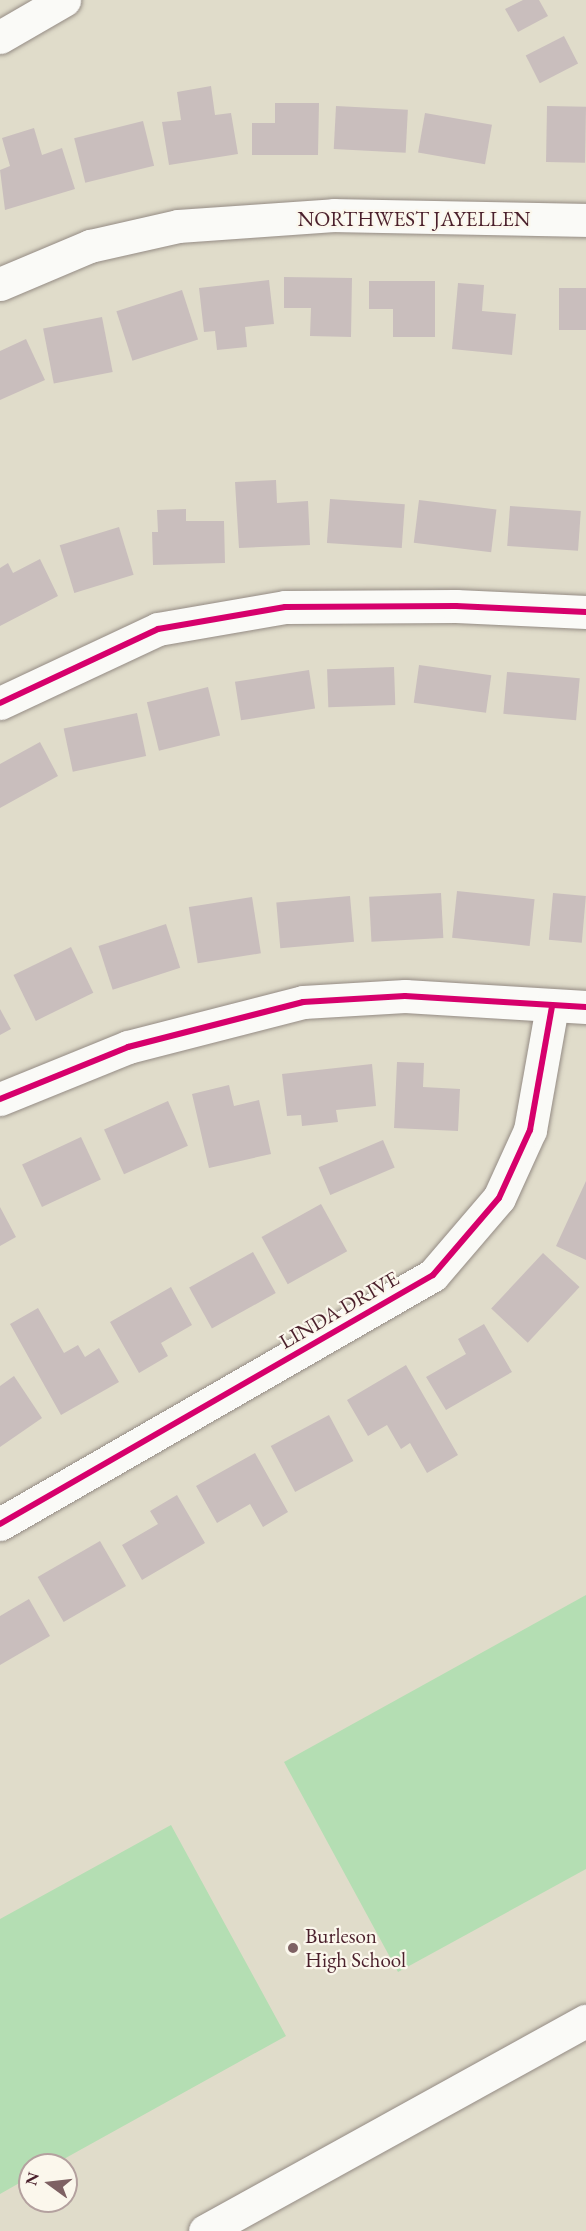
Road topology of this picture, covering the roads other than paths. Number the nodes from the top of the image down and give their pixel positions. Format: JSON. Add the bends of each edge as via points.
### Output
{"nodes":[{"id":1,"x":64,"y":0,"type":"edge"},
{"id":2,"x":0,"y":37,"type":"edge"},
{"id":3,"x":586,"y":220,"type":"edge"},
{"id":4,"x":0,"y":284,"type":"edge"},
{"id":5,"x":586,"y":612,"type":"edge"},
{"id":6,"x":0,"y":703,"type":"edge"},
{"id":7,"x":552,"y":1006,"type":"junction"},
{"id":8,"x":586,"y":1007,"type":"edge"},
{"id":9,"x":0,"y":1099,"type":"edge"},
{"id":10,"x":0,"y":1524,"type":"edge"},
{"id":11,"x":586,"y":2020,"type":"edge"},
{"id":12,"x":205,"y":2231,"type":"edge"}],
"edges":[{"from":1,"to":2,"type":"street"},
{"from":3,"to":4,"type":"street","name":"NORTHWEST JAYELLEN","via":[[334,214],[178,226],[90,246]]},
{"from":5,"to":6,"type":"street","via":[[456,606],[285,607],[158,629]]},
{"from":7,"to":8,"type":"street"},
{"from":7,"to":9,"type":"street","via":[[405,996],[303,1002],[128,1047]]},
{"from":7,"to":10,"type":"street","name":"LINDA DRIVE","via":[[530,1130],[499,1198],[433,1275]]},
{"from":11,"to":12,"type":"street"}]}
